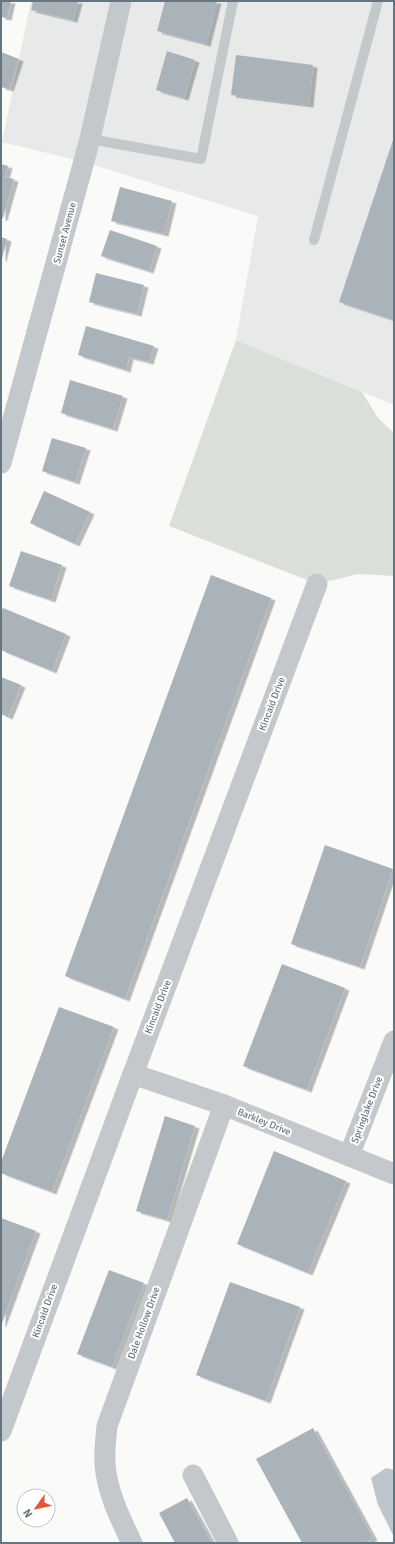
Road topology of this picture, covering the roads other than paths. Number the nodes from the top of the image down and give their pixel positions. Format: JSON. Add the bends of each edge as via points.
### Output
{"nodes":[{"id":1,"x":121,"y":1,"type":"edge"},
{"id":2,"x":233,"y":1,"type":"edge"},
{"id":3,"x":378,"y":1,"type":"edge"},
{"id":4,"x":90,"y":139,"type":"junction"},
{"id":5,"x":314,"y":240,"type":"dead end"},
{"id":6,"x":1,"y":463,"type":"edge"},
{"id":7,"x":317,"y":584,"type":"dead end"},
{"id":8,"x":394,"y":1041,"type":"edge"},
{"id":9,"x":132,"y":1074,"type":"junction"},
{"id":10,"x":224,"y":1106,"type":"junction"},
{"id":11,"x":349,"y":1156,"type":"junction"},
{"id":12,"x":394,"y":1174,"type":"edge"},
{"id":13,"x":1,"y":1431,"type":"edge"},
{"id":14,"x":193,"y":1475,"type":"dead end"},
{"id":15,"x":132,"y":1543,"type":"edge"},
{"id":16,"x":228,"y":1543,"type":"edge"}],
"edges":[{"from":1,"to":4,"type":"street","name":"Sunset Avenue"},
{"from":2,"to":4,"type":"lane","via":[[201,159]]},
{"from":3,"to":5,"type":"lane"},
{"from":4,"to":6,"type":"street","name":"Sunset Avenue"},
{"from":7,"to":9,"type":"street","name":"Kincaid Drive"},
{"from":8,"to":11,"type":"street","name":"Springlake Drive"},
{"from":9,"to":10,"type":"street","name":"Barkley Drive"},
{"from":9,"to":13,"type":"street","name":"Kincaid Drive"},
{"from":10,"to":11,"type":"street","name":"Barkley Drive"},
{"from":10,"to":15,"type":"street","name":"Dale Hollow Drive","via":[[106,1426],[104,1463],[110,1492]]},
{"from":11,"to":12,"type":"street","name":"Barkley Drive"},
{"from":14,"to":16,"type":"street"}]}
